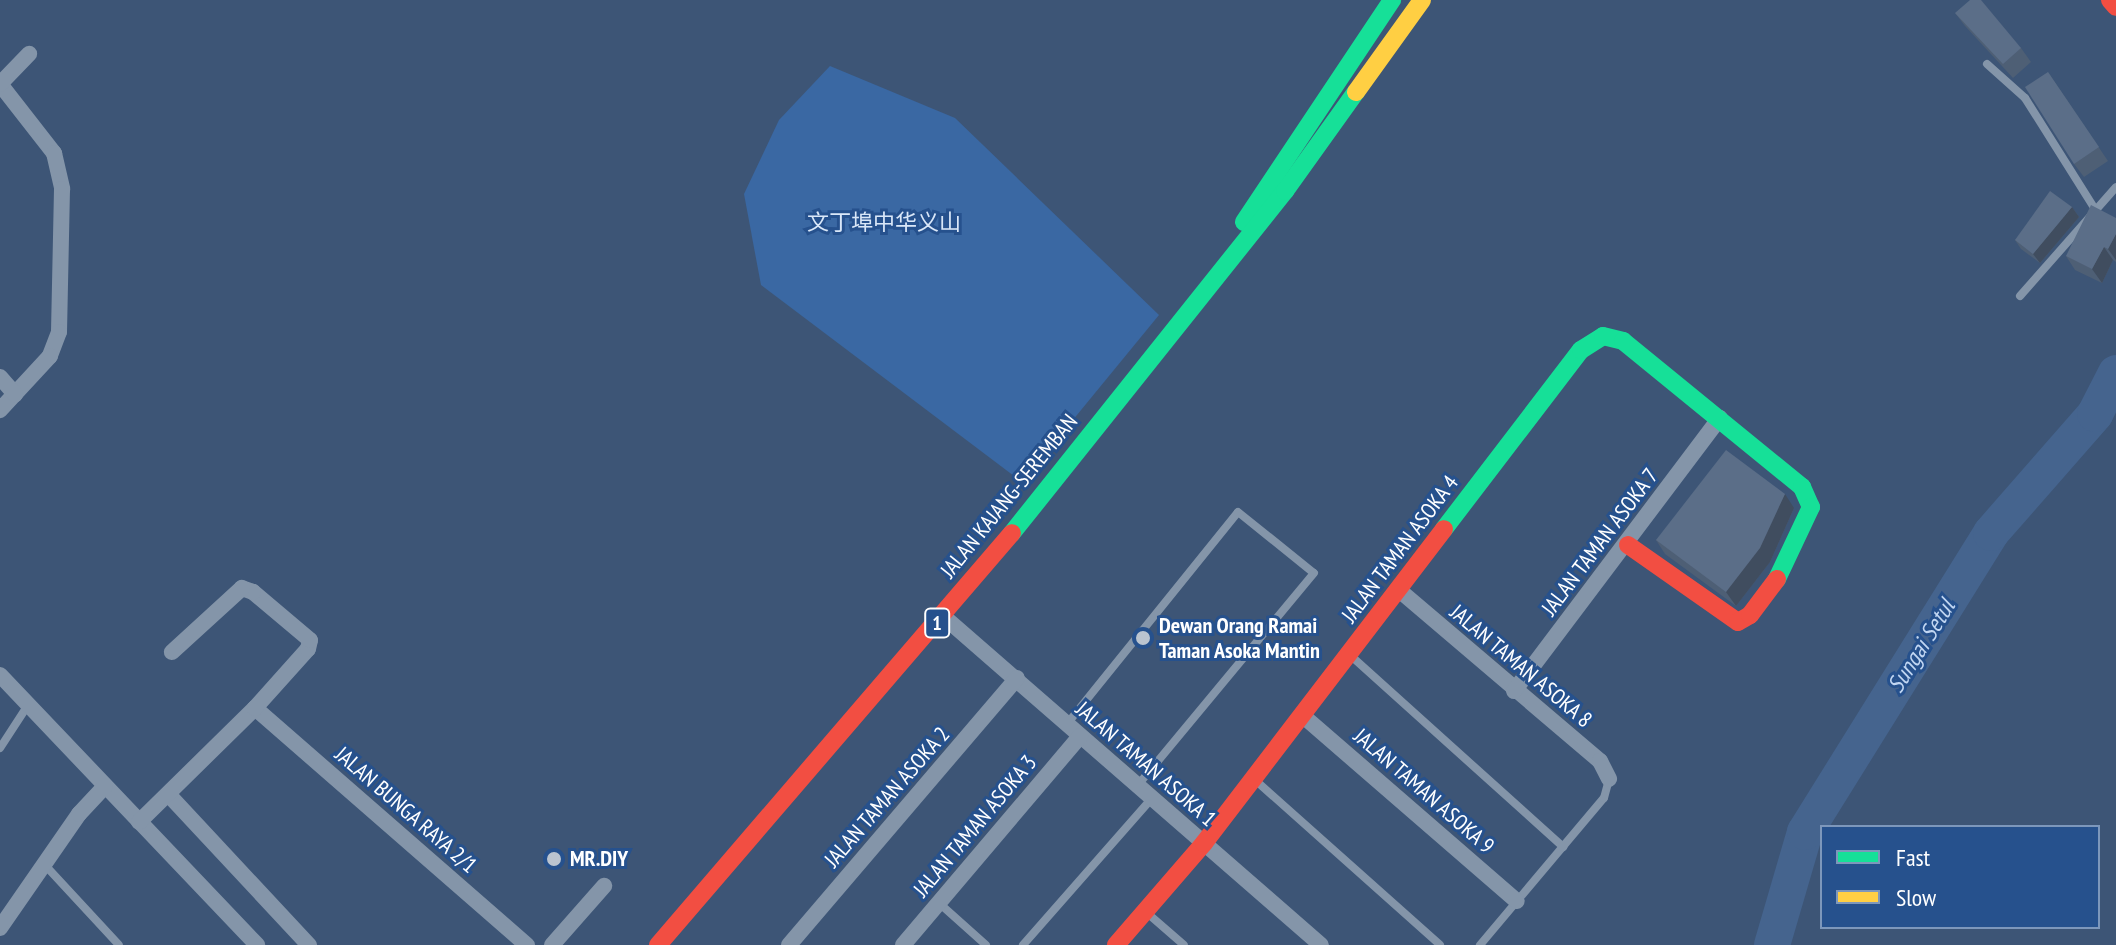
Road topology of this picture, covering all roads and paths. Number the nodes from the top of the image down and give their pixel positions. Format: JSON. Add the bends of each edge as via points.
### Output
{"nodes":[{"id":1,"x":1392,"y":0,"type":"edge"},
{"id":2,"x":1422,"y":0,"type":"edge"},
{"id":3,"x":2110,"y":0,"type":"edge"},
{"id":4,"x":2116,"y":7,"type":"edge"},
{"id":5,"x":29,"y":54,"type":"dead end"},
{"id":6,"x":1987,"y":64,"type":"edge"},
{"id":7,"x":0,"y":84,"type":"edge"},
{"id":8,"x":2116,"y":187,"type":"edge"},
{"id":9,"x":2095,"y":209,"type":"junction"},
{"id":10,"x":1204,"y":291,"type":"junction"},
{"id":11,"x":2020,"y":296,"type":"dead end"},
{"id":12,"x":0,"y":377,"type":"edge"},
{"id":13,"x":15,"y":394,"type":"junction"},
{"id":14,"x":0,"y":410,"type":"edge"},
{"id":15,"x":1720,"y":418,"type":"junction"},
{"id":16,"x":1628,"y":545,"type":"junction"},
{"id":17,"x":1399,"y":590,"type":"junction"},
{"id":18,"x":943,"y":616,"type":"junction"},
{"id":19,"x":172,"y":652,"type":"dead end"},
{"id":20,"x":1349,"y":655,"type":"junction"},
{"id":21,"x":0,"y":675,"type":"edge"},
{"id":22,"x":1017,"y":678,"type":"junction"},
{"id":23,"x":1514,"y":691,"type":"junction"},
{"id":24,"x":28,"y":705,"type":"junction"},
{"id":25,"x":255,"y":708,"type":"junction"},
{"id":26,"x":1302,"y":715,"type":"junction"},
{"id":27,"x":1066,"y":724,"type":"junction"},
{"id":28,"x":1080,"y":736,"type":"junction"},
{"id":29,"x":0,"y":748,"type":"edge"},
{"id":30,"x":1254,"y":778,"type":"junction"},
{"id":31,"x":1609,"y":779,"type":"joint"},
{"id":32,"x":1139,"y":784,"type":"junction"},
{"id":33,"x":105,"y":786,"type":"junction"},
{"id":34,"x":168,"y":794,"type":"junction"},
{"id":35,"x":1153,"y":797,"type":"junction"},
{"id":36,"x":139,"y":822,"type":"junction"},
{"id":37,"x":1204,"y":843,"type":"junction"},
{"id":38,"x":1563,"y":847,"type":"junction"},
{"id":39,"x":44,"y":863,"type":"junction"},
{"id":40,"x":604,"y":886,"type":"dead end"},
{"id":41,"x":1517,"y":901,"type":"junction"},
{"id":42,"x":939,"y":902,"type":"junction"},
{"id":43,"x":1145,"y":912,"type":"junction"},
{"id":44,"x":0,"y":928,"type":"edge"},
{"id":45,"x":119,"y":945,"type":"edge"},
{"id":46,"x":257,"y":945,"type":"edge"},
{"id":47,"x":309,"y":945,"type":"edge"},
{"id":48,"x":527,"y":945,"type":"edge"},
{"id":49,"x":552,"y":945,"type":"edge"},
{"id":50,"x":658,"y":945,"type":"edge"},
{"id":51,"x":789,"y":945,"type":"edge"},
{"id":52,"x":903,"y":945,"type":"edge"},
{"id":53,"x":986,"y":945,"type":"edge"},
{"id":54,"x":1023,"y":945,"type":"edge"},
{"id":55,"x":1116,"y":945,"type":"edge"},
{"id":56,"x":1184,"y":945,"type":"edge"},
{"id":57,"x":1321,"y":945,"type":"edge"},
{"id":58,"x":1440,"y":945,"type":"edge"},
{"id":59,"x":1480,"y":945,"type":"edge"}],
"edges":[{"from":1,"to":10,"type":"main road","name":"JALAN KAJANG-SEREMBAN","number":"1","via":[[1270,176]]},
{"from":2,"to":10,"type":"main road","name":"JALAN KAJANG-SEREMBAN","number":"1","via":[[1285,191]]},
{"from":3,"to":4,"type":"main road"},
{"from":5,"to":7,"type":"street"},
{"from":6,"to":9,"type":"lane","via":[[2025,98]]},
{"from":7,"to":13,"type":"street","via":[[54,153],[62,189],[59,332],[50,356]]},
{"from":8,"to":9,"type":"lane"},
{"from":9,"to":11,"type":"lane"},
{"from":10,"to":18,"type":"main road","name":"JALAN KAJANG-SEREMBAN","number":"1"},
{"from":12,"to":13,"type":"street"},
{"from":13,"to":14,"type":"street"},
{"from":15,"to":16,"type":"street","name":"JALAN TAMAN ASOKA 7"},
{"from":15,"to":16,"type":"main road","via":[[1802,487],[1811,507],[1781,574],[1750,615],[1738,622]]},
{"from":15,"to":17,"type":"main road","name":"JALAN TAMAN ASOKA 4","via":[[1623,341],[1612,336],[1593,340]]},
{"from":16,"to":23,"type":"street","name":"JALAN TAMAN ASOKA 7"},
{"from":17,"to":20,"type":"main road","name":"JALAN TAMAN ASOKA 4"},
{"from":17,"to":23,"type":"street","name":"JALAN TAMAN ASOKA 8"},
{"from":18,"to":22,"type":"street","name":"JALAN TAMAN ASOKA 1"},
{"from":18,"to":50,"type":"main road","name":"JALAN KAJANG-SEREMBAN","number":"1"},
{"from":19,"to":25,"type":"street","via":[[236,590],[253,592],[310,640],[308,649]]},
{"from":20,"to":26,"type":"main road","name":"JALAN TAMAN ASOKA 4"},
{"from":20,"to":38,"type":"lane"},
{"from":21,"to":24,"type":"street"},
{"from":22,"to":27,"type":"street","name":"JALAN TAMAN ASOKA 1"},
{"from":22,"to":51,"type":"street","name":"JALAN TAMAN ASOKA 2"},
{"from":23,"to":31,"type":"street","name":"JALAN TAMAN ASOKA 8","via":[[1600,761]]},
{"from":24,"to":29,"type":"lane"},
{"from":24,"to":33,"type":"street"},
{"from":25,"to":34,"type":"street"},
{"from":25,"to":48,"type":"street","name":"JALAN BUNGA RAYA 2/1"},
{"from":26,"to":30,"type":"main road","name":"JALAN TAMAN ASOKA 4"},
{"from":26,"to":41,"type":"street","name":"JALAN TAMAN ASOKA 9"},
{"from":27,"to":28,"type":"street","name":"JALAN TAMAN ASOKA 1"},
{"from":27,"to":32,"type":"lane","via":[[1238,512],[1314,573]]},
{"from":28,"to":32,"type":"street","name":"JALAN TAMAN ASOKA 1"},
{"from":28,"to":42,"type":"street","name":"JALAN TAMAN ASOKA 3"},
{"from":30,"to":37,"type":"main road","name":"JALAN TAMAN ASOKA 4"},
{"from":30,"to":58,"type":"lane"},
{"from":31,"to":38,"type":"lane","via":[[1604,798]]},
{"from":32,"to":35,"type":"street","name":"JALAN TAMAN ASOKA 1"},
{"from":33,"to":36,"type":"street"},
{"from":33,"to":39,"type":"street"},
{"from":34,"to":36,"type":"street"},
{"from":34,"to":47,"type":"street"},
{"from":35,"to":37,"type":"street","name":"JALAN TAMAN ASOKA 1"},
{"from":35,"to":54,"type":"lane"},
{"from":36,"to":46,"type":"street"},
{"from":37,"to":43,"type":"main road","name":"JALAN TAMAN ASOKA 4"},
{"from":37,"to":57,"type":"street","name":"JALAN TAMAN ASOKA 1"},
{"from":38,"to":41,"type":"lane"},
{"from":39,"to":44,"type":"street"},
{"from":39,"to":45,"type":"lane"},
{"from":40,"to":49,"type":"street"},
{"from":41,"to":59,"type":"lane"},
{"from":42,"to":52,"type":"street","name":"JALAN TAMAN ASOKA 3"},
{"from":42,"to":53,"type":"lane"},
{"from":43,"to":55,"type":"main road","name":"JALAN TAMAN ASOKA 4"},
{"from":43,"to":56,"type":"lane"}]}
